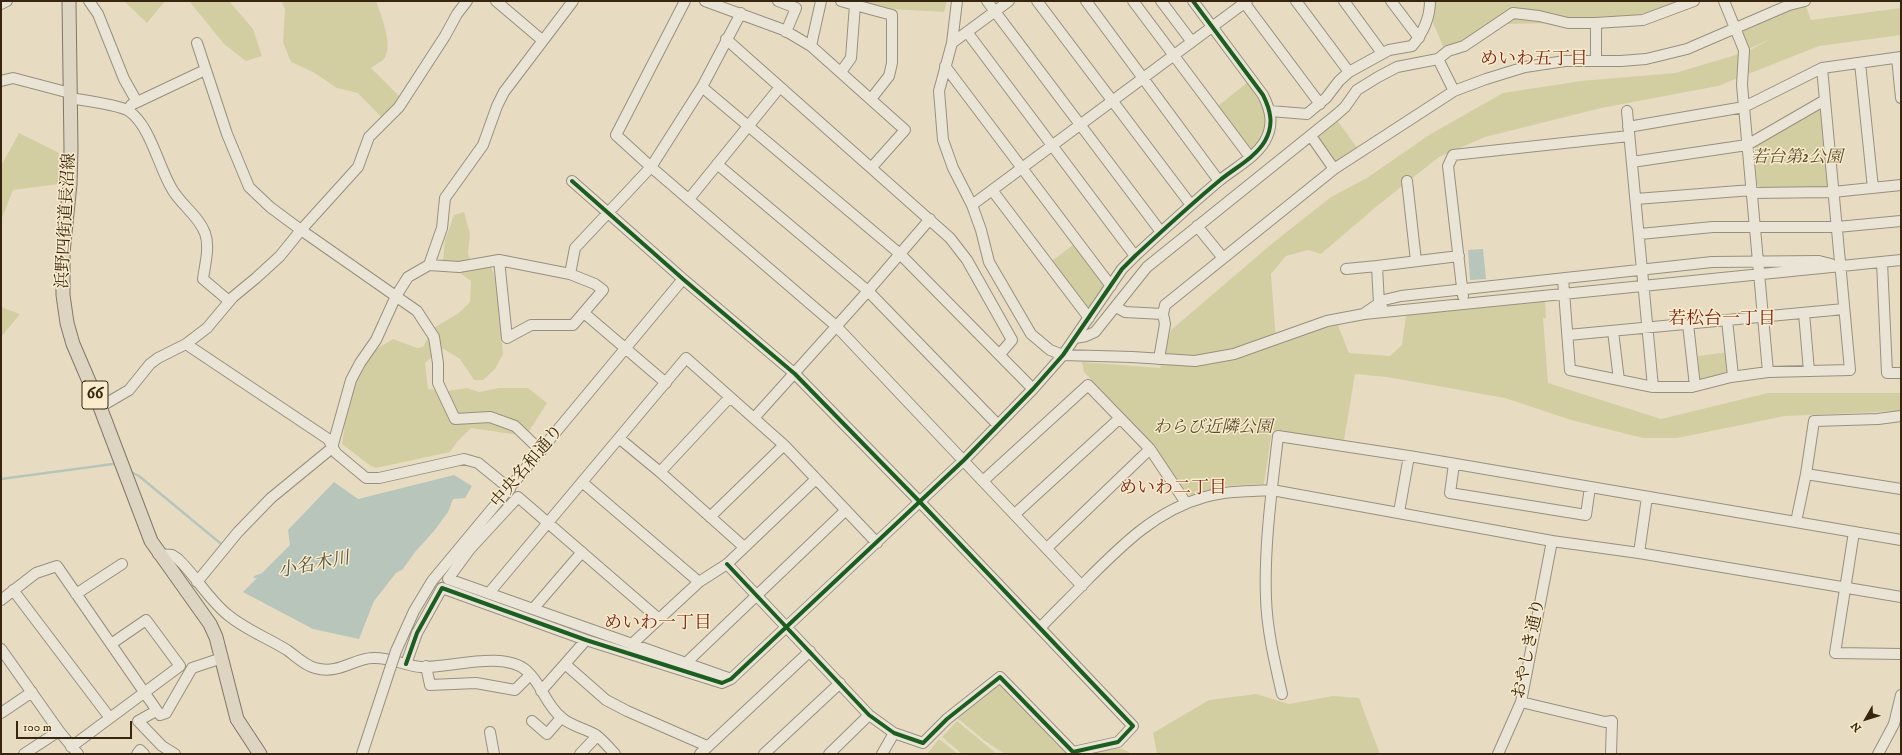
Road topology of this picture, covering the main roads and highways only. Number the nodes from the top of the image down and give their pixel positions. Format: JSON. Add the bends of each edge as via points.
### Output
{"nodes":[{"id":1,"x":69,"y":1,"type":"edge"},
{"id":2,"x":260,"y":754,"type":"edge"}],
"edges":[{"from":1,"to":2,"type":"main road","name":"浜野四街道長沼線","number":"66","via":[[70,184],[63,253],[64,306],[74,344],[151,541],[210,624],[222,658],[237,719]]}]}
